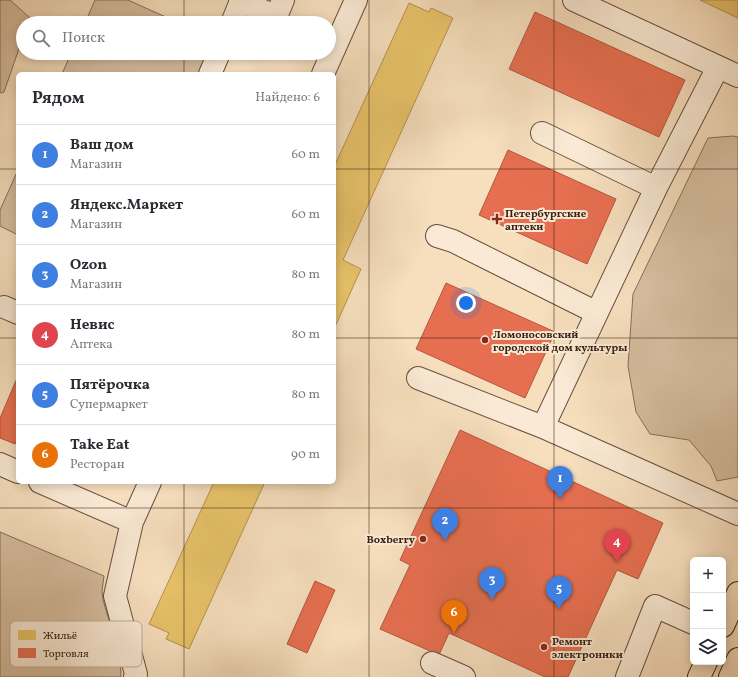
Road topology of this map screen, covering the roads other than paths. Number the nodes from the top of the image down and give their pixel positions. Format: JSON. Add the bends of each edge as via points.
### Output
{"nodes":[{"id":1,"x":240,"y":0,"type":"edge"},
{"id":2,"x":283,"y":0,"type":"edge"},
{"id":3,"x":356,"y":0,"type":"edge"},
{"id":4,"x":574,"y":0,"type":"edge"},
{"id":5,"x":234,"y":16,"type":"edge"},
{"id":6,"x":336,"y":45,"type":"edge"},
{"id":7,"x":216,"y":60,"type":"edge"},
{"id":8,"x":329,"y":60,"type":"edge"},
{"id":9,"x":718,"y":67,"type":"junction"},
{"id":10,"x":211,"y":72,"type":"edge"},
{"id":11,"x":324,"y":72,"type":"edge"},
{"id":12,"x":738,"y":76,"type":"edge"},
{"id":13,"x":542,"y":133,"type":"dead end"},
{"id":14,"x":656,"y":188,"type":"junction"},
{"id":15,"x":437,"y":236,"type":"dead end"},
{"id":16,"x":597,"y":312,"type":"junction"},
{"id":17,"x":418,"y":378,"type":"dead end"},
{"id":18,"x":543,"y":427,"type":"junction"},
{"id":19,"x":0,"y":464,"type":"edge"},
{"id":20,"x":16,"y":471,"type":"edge"},
{"id":21,"x":45,"y":484,"type":"edge"},
{"id":22,"x":149,"y":484,"type":"edge"},
{"id":23,"x":738,"y":514,"type":"edge"},
{"id":24,"x":132,"y":522,"type":"junction"},
{"id":25,"x":738,"y":593,"type":"edge"},
{"id":26,"x":726,"y":619,"type":"edge"},
{"id":27,"x":122,"y":621,"type":"edge"},
{"id":28,"x":690,"y":622,"type":"edge"},
{"id":29,"x":738,"y":659,"type":"edge"},
{"id":30,"x":432,"y":663,"type":"dead end"},
{"id":31,"x":705,"y":665,"type":"edge"},
{"id":32,"x":134,"y":667,"type":"edge"},
{"id":33,"x":135,"y":677,"type":"edge"},
{"id":34,"x":464,"y":677,"type":"edge"},
{"id":35,"x":627,"y":677,"type":"edge"},
{"id":36,"x":699,"y":677,"type":"edge"},
{"id":37,"x":730,"y":677,"type":"edge"}],
"edges":[{"from":1,"to":2,"type":"lane","via":[[276,16]]},
{"from":1,"to":5,"type":"lane"},
{"from":3,"to":6,"type":"lane"},
{"from":4,"to":9,"type":"lane"},
{"from":7,"to":10,"type":"lane"},
{"from":8,"to":11,"type":"lane"},
{"from":9,"to":12,"type":"lane"},
{"from":9,"to":14,"type":"lane"},
{"from":13,"to":14,"type":"lane"},
{"from":14,"to":16,"type":"lane"},
{"from":15,"to":16,"type":"lane","via":[[453,241]]},
{"from":16,"to":18,"type":"lane"},
{"from":17,"to":18,"type":"lane"},
{"from":18,"to":23,"type":"lane"},
{"from":19,"to":20,"type":"lane"},
{"from":21,"to":24,"type":"lane"},
{"from":22,"to":24,"type":"lane"},
{"from":24,"to":27,"type":"lane","via":[[115,596]]},
{"from":25,"to":26,"type":"main road"},
{"from":28,"to":35,"type":"lane","via":[[655,606]]},
{"from":29,"to":37,"type":"main road"},
{"from":30,"to":34,"type":"lane"},
{"from":31,"to":36,"type":"main road"},
{"from":32,"to":33,"type":"lane"}]}
